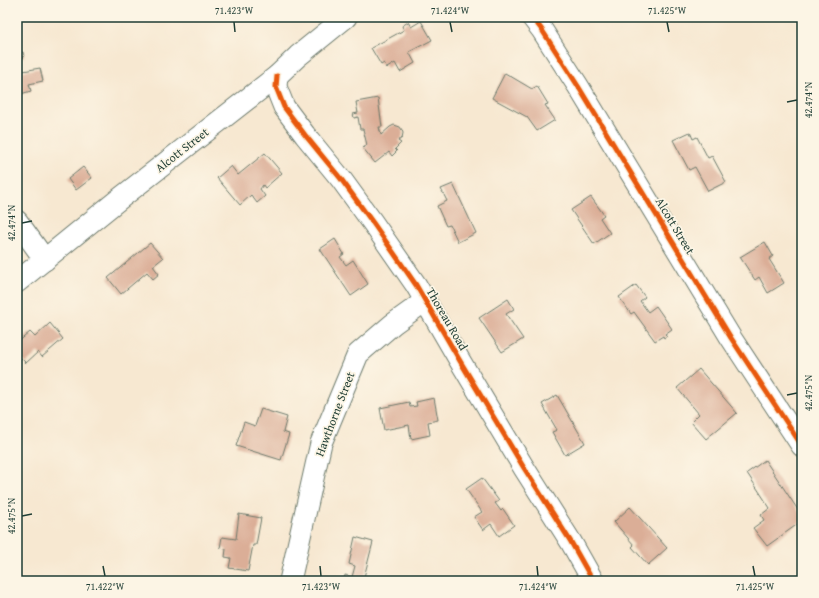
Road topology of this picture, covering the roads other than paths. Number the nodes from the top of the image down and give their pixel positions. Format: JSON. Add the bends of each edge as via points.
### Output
{"nodes":[{"id":1,"x":346,"y":17,"type":"edge"},
{"id":2,"x":532,"y":17,"type":"edge"},
{"id":3,"x":277,"y":76,"type":"junction"},
{"id":4,"x":17,"y":222,"type":"edge"},
{"id":5,"x":45,"y":260,"type":"junction"},
{"id":6,"x":17,"y":282,"type":"edge"},
{"id":7,"x":425,"y":301,"type":"junction"},
{"id":8,"x":802,"y":446,"type":"edge"},
{"id":9,"x":290,"y":581,"type":"edge"},
{"id":10,"x":593,"y":581,"type":"edge"}],
"edges":[{"from":1,"to":3,"type":"street","name":"Alcott Street"},
{"from":2,"to":8,"type":"street","name":"Alcott Street","via":[[578,86],[731,338]]},
{"from":3,"to":5,"type":"street","name":"Alcott Street"},
{"from":3,"to":7,"type":"street","name":"Thoreau Road","via":[[276,87],[284,106],[341,178]]},
{"from":4,"to":5,"type":"street"},
{"from":5,"to":6,"type":"street","name":"Alcott Street"},
{"from":7,"to":9,"type":"street","name":"Hawthorne Street","via":[[358,354],[321,443]]},
{"from":7,"to":10,"type":"street","name":"Thoreau Road"}]}
